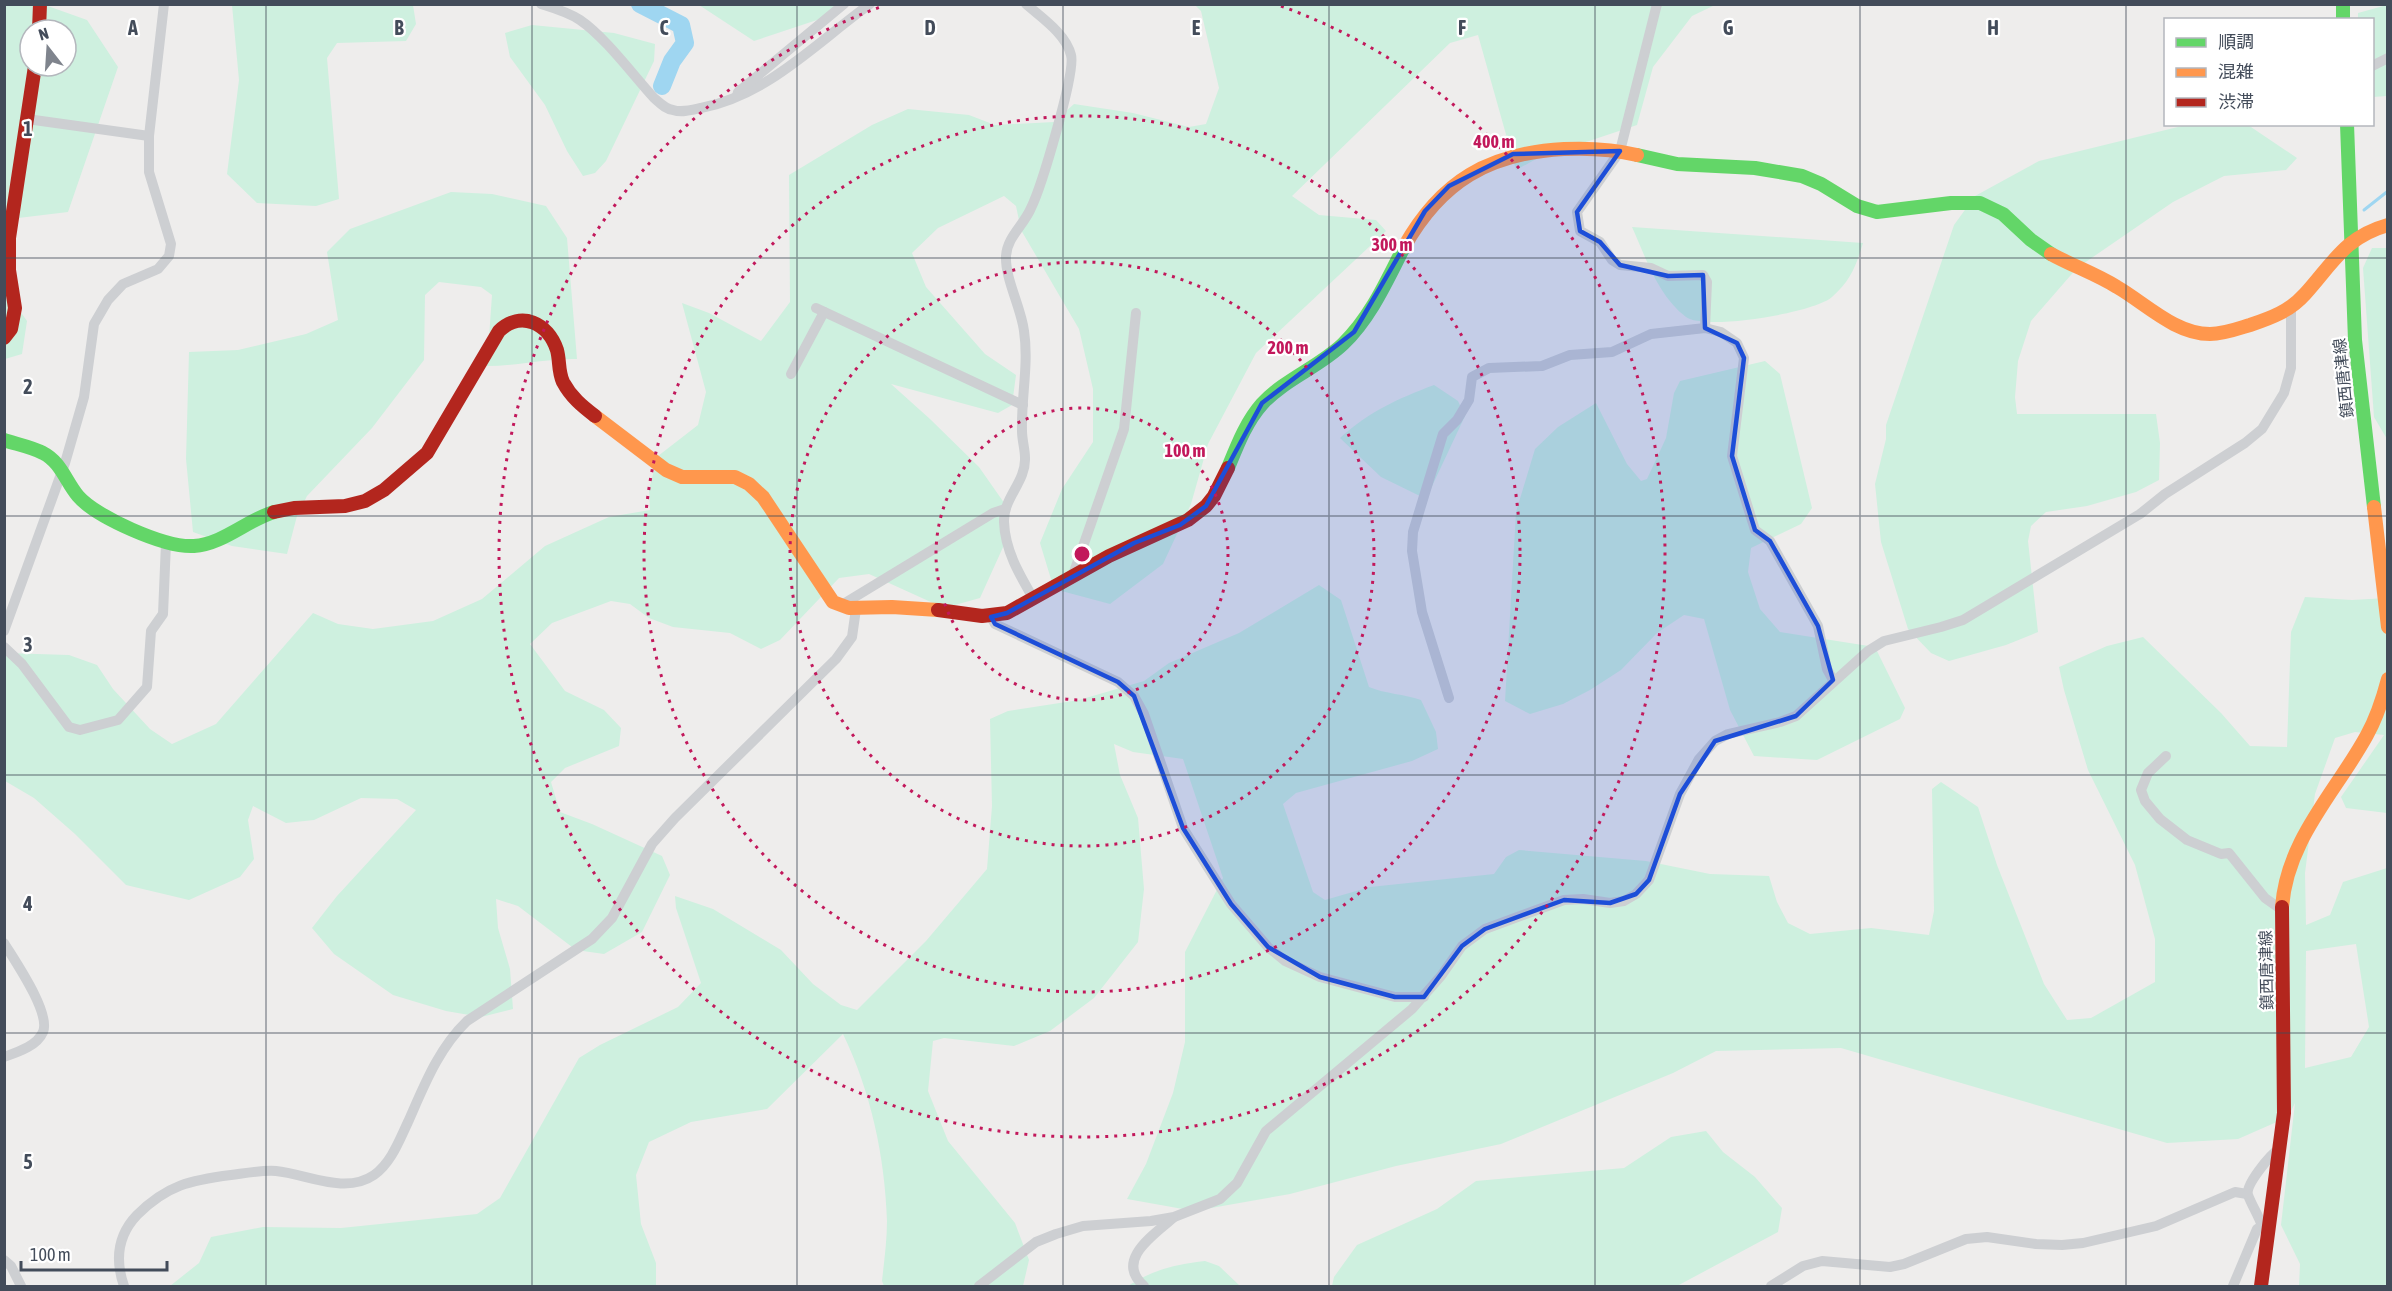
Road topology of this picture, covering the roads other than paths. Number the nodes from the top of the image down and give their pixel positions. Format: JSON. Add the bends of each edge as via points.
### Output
{"nodes":[{"id":1,"x":164,"y":4,"type":"edge"},
{"id":2,"x":541,"y":4,"type":"edge"},
{"id":3,"x":844,"y":4,"type":"edge"},
{"id":4,"x":870,"y":4,"type":"edge"},
{"id":5,"x":1026,"y":4,"type":"edge"},
{"id":6,"x":1657,"y":4,"type":"edge"},
{"id":7,"x":2388,"y":58,"type":"edge"},
{"id":8,"x":2374,"y":65,"type":"edge"},
{"id":9,"x":33,"y":78,"type":"edge"},
{"id":10,"x":736,"y":99,"type":"junction"},
{"id":11,"x":27,"y":119,"type":"junction"},
{"id":12,"x":2347,"y":126,"type":"edge"},
{"id":13,"x":149,"y":136,"type":"junction"},
{"id":14,"x":1620,"y":151,"type":"junction"},
{"id":15,"x":2388,"y":225,"type":"edge"},
{"id":16,"x":2350,"y":243,"type":"junction"},
{"id":17,"x":2291,"y":308,"type":"junction"},
{"id":18,"x":1136,"y":313,"type":"dead end"},
{"id":19,"x":1705,"y":328,"type":"junction"},
{"id":20,"x":4,"y":338,"type":"edge"},
{"id":21,"x":791,"y":374,"type":"dead end"},
{"id":22,"x":1023,"y":405,"type":"junction"},
{"id":23,"x":4,"y":440,"type":"edge"},
{"id":24,"x":61,"y":469,"type":"junction"},
{"id":25,"x":1005,"y":510,"type":"junction"},
{"id":26,"x":166,"y":543,"type":"junction"},
{"id":27,"x":1073,"y":575,"type":"junction"},
{"id":28,"x":1033,"y":598,"type":"junction"},
{"id":29,"x":839,"y":606,"type":"junction"},
{"id":30,"x":856,"y":609,"type":"junction"},
{"id":31,"x":991,"y":617,"type":"junction"},
{"id":32,"x":2388,"y":627,"type":"edge"},
{"id":33,"x":4,"y":631,"type":"edge"},
{"id":34,"x":4,"y":647,"type":"edge"},
{"id":35,"x":2388,"y":679,"type":"edge"},
{"id":36,"x":1833,"y":680,"type":"junction"},
{"id":37,"x":1449,"y":698,"type":"dead end"},
{"id":38,"x":2166,"y":756,"type":"dead end"},
{"id":39,"x":2282,"y":910,"type":"junction"},
{"id":40,"x":5,"y":946,"type":"edge"},
{"id":41,"x":1424,"y":998,"type":"junction"},
{"id":42,"x":4,"y":1057,"type":"edge"},
{"id":43,"x":2279,"y":1149,"type":"junction"},
{"id":44,"x":2247,"y":1194,"type":"junction"},
{"id":45,"x":1174,"y":1217,"type":"junction"},
{"id":46,"x":2265,"y":1227,"type":"junction"},
{"id":47,"x":4,"y":1260,"type":"edge"},
{"id":48,"x":21,"y":1287,"type":"edge"},
{"id":49,"x":124,"y":1287,"type":"edge"},
{"id":50,"x":979,"y":1287,"type":"edge"},
{"id":51,"x":1144,"y":1287,"type":"edge"},
{"id":52,"x":1771,"y":1287,"type":"edge"},
{"id":53,"x":2233,"y":1287,"type":"edge"},
{"id":54,"x":2261,"y":1287,"type":"edge"}],
"edges":[{"from":1,"to":13,"type":"street"},
{"from":2,"to":10,"type":"street","via":[[586,25],[664,107],[687,111]]},
{"from":3,"to":10,"type":"street","via":[[738,92]]},
{"from":4,"to":10,"type":"street","via":[[790,66]]},
{"from":5,"to":22,"type":"street","via":[[1064,39],[1072,64],[1032,208],[1011,239],[1006,255],[1025,333]]},
{"from":6,"to":14,"type":"street"},
{"from":7,"to":8,"type":"street"},
{"from":9,"to":11,"type":"street"},
{"from":11,"to":13,"type":"street"},
{"from":11,"to":20,"type":"street","via":[[9,238],[15,308],[11,328]]},
{"from":12,"to":16,"type":"street","name":"鎮西唐津線"},
{"from":13,"to":24,"type":"street","via":[[149,172],[171,244],[169,256],[159,269],[123,284],[93,324],[84,397]]},
{"from":14,"to":17,"type":"street","via":[[1670,164],[1781,171],[1809,177],[1865,210],[1881,212],[1975,202],[1993,206],[2055,257],[2115,285],[2157,313],[2199,333],[2230,331]]},
{"from":14,"to":19,"type":"street","via":[[1577,212],[1580,231],[1600,242],[1620,265],[1651,268],[1668,276],[1703,275],[1707,282]]},
{"from":14,"to":27,"type":"street","via":[[1513,154],[1449,186],[1425,211],[1354,332],[1338,348],[1285,383],[1250,420],[1221,484],[1206,506],[1180,525],[1134,543]]},
{"from":15,"to":16,"type":"street"},
{"from":16,"to":17,"type":"street"},
{"from":16,"to":32,"type":"street","name":"鎮西唐津線","via":[[2355,340]]},
{"from":17,"to":36,"type":"street","via":[[2290,368],[2284,393],[2262,429],[2245,443],[2140,514],[1963,620],[1884,641]]},
{"from":18,"to":27,"type":"street","via":[[1124,429]]},
{"from":19,"to":36,"type":"street","via":[[1721,332],[1737,344],[1744,358],[1732,456],[1755,530],[1770,541],[1818,626]]},
{"from":19,"to":37,"type":"street","via":[[1651,334],[1612,352],[1570,355],[1542,366],[1489,368],[1473,377],[1470,400],[1443,434],[1413,532],[1412,551],[1422,612]]},
{"from":21,"to":22,"type":"street","via":[[820,310]]},
{"from":22,"to":25,"type":"street","via":[[1023,475]]},
{"from":23,"to":24,"type":"street","via":[[44,453]]},
{"from":24,"to":26,"type":"street","via":[[76,494],[92,510]]},
{"from":24,"to":33,"type":"street"},
{"from":25,"to":28,"type":"street","via":[[1008,545],[1016,569]]},
{"from":25,"to":29,"type":"street","via":[[993,513]]},
{"from":26,"to":29,"type":"street","via":[[194,546],[214,541],[271,513],[345,506],[384,490],[427,453],[499,331],[510,322],[524,320],[537,324],[550,336],[563,380],[577,402],[666,470],[682,477],[735,477],[750,484]]},
{"from":26,"to":34,"type":"street","via":[[163,614],[151,631],[147,687],[118,720],[80,730],[69,727]]},
{"from":27,"to":28,"type":"street"},
{"from":28,"to":31,"type":"street"},
{"from":29,"to":30,"type":"street"},
{"from":30,"to":31,"type":"street","via":[[935,609]]},
{"from":30,"to":49,"type":"street","via":[[852,637],[836,659],[652,844],[605,928],[452,1035],[438,1056],[393,1153],[381,1169],[350,1184],[265,1171],[179,1185],[148,1204],[125,1232],[117,1257]]},
{"from":31,"to":41,"type":"street","via":[[995,624],[1118,682],[1134,696],[1144,714],[1183,828],[1231,904],[1268,947],[1285,961],[1320,977],[1395,998]]},
{"from":35,"to":39,"type":"street","name":"鎮西唐津線","via":[[2368,738],[2296,848]]},
{"from":36,"to":41,"type":"street","via":[[1796,716],[1715,741],[1699,759],[1680,794],[1649,880],[1636,894],[1610,903],[1564,900],[1485,929],[1462,946]]},
{"from":38,"to":39,"type":"street","via":[[2148,773],[2140,790],[2145,801],[2187,840],[2221,854],[2229,853],[2265,898]]},
{"from":39,"to":43,"type":"street","name":"鎮西唐津線","via":[[2285,1090]]},
{"from":40,"to":42,"type":"street","via":[[45,1020],[38,1040]]},
{"from":41,"to":45,"type":"street","via":[[1266,1131],[1237,1183],[1220,1199]]},
{"from":43,"to":44,"type":"street","via":[[2268,1156]]},
{"from":43,"to":46,"type":"street","name":"鎮西唐津線"},
{"from":44,"to":46,"type":"street"},
{"from":44,"to":52,"type":"street","via":[[2235,1192],[2156,1226],[2083,1243],[1966,1239],[1890,1267],[1822,1261],[1803,1266]]},
{"from":45,"to":50,"type":"street","via":[[1083,1226],[1056,1234],[1036,1242]]},
{"from":45,"to":51,"type":"street","via":[[1137,1250],[1132,1268],[1136,1280]]},
{"from":46,"to":53,"type":"street","via":[[2257,1229]]},
{"from":46,"to":54,"type":"street","name":"鎮西唐津線"},
{"from":47,"to":48,"type":"street"}]}
